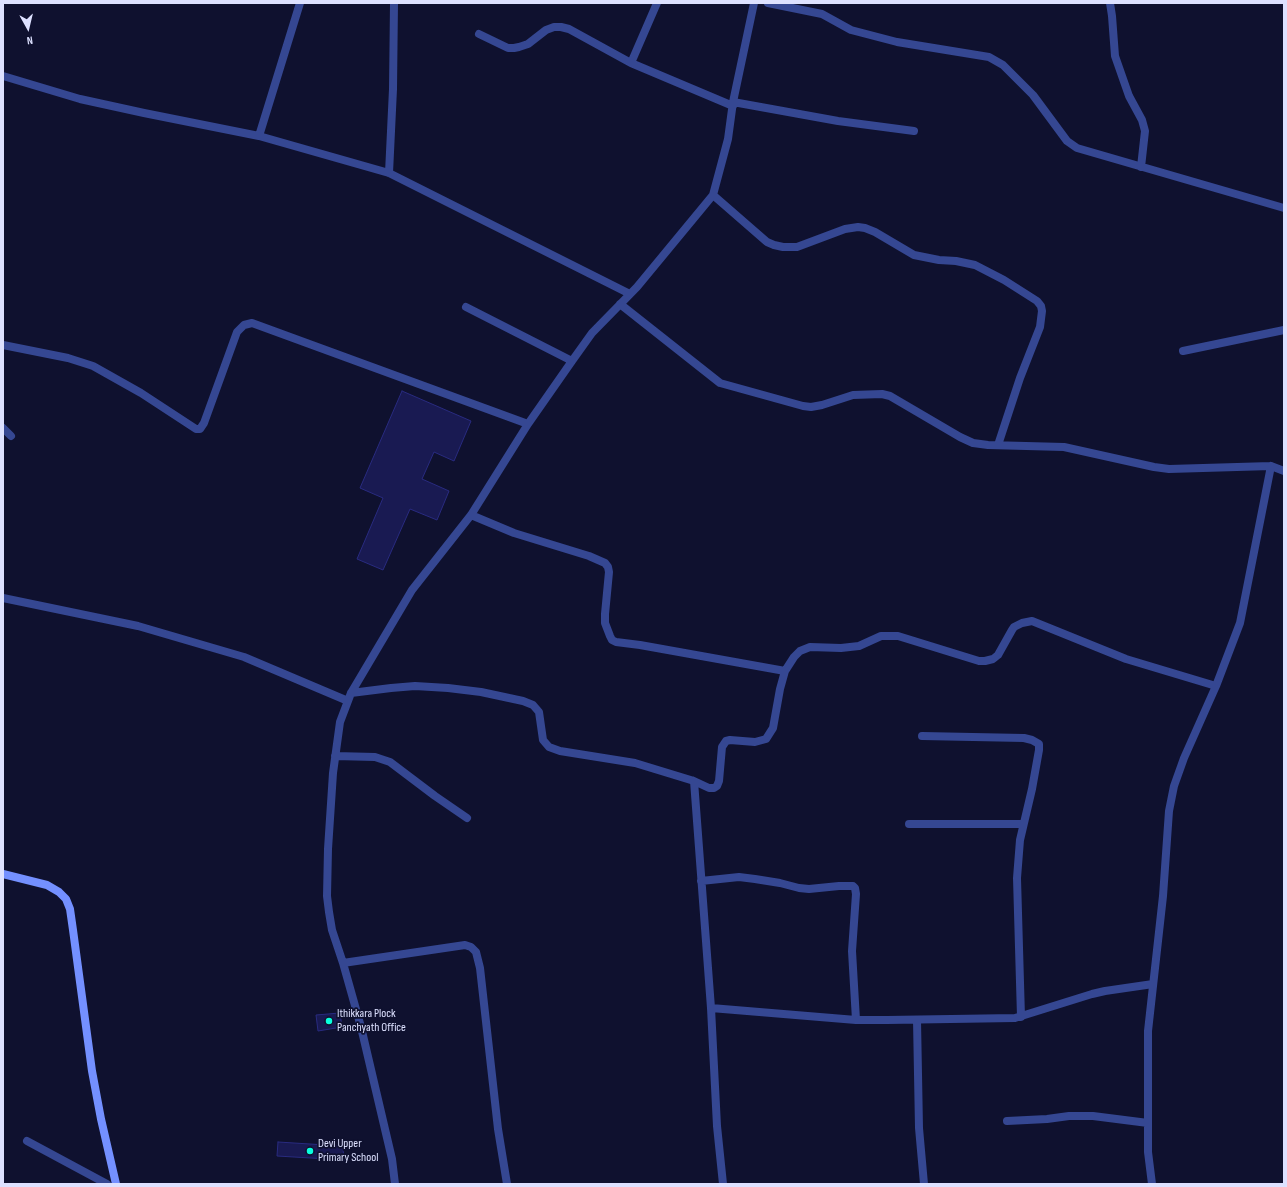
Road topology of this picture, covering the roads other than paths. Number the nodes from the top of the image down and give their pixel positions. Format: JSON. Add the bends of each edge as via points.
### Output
{"nodes":[{"id":1,"x":300,"y":3,"type":"edge"},
{"id":2,"x":394,"y":3,"type":"edge"},
{"id":3,"x":658,"y":3,"type":"edge"},
{"id":4,"x":754,"y":3,"type":"edge"},
{"id":5,"x":768,"y":3,"type":"edge"},
{"id":6,"x":1110,"y":3,"type":"edge"},
{"id":7,"x":479,"y":34,"type":"dead end"},
{"id":8,"x":631,"y":63,"type":"junction"},
{"id":9,"x":3,"y":76,"type":"edge"},
{"id":10,"x":733,"y":104,"type":"junction"},
{"id":11,"x":914,"y":131,"type":"dead end"},
{"id":12,"x":259,"y":136,"type":"junction"},
{"id":13,"x":1141,"y":167,"type":"junction"},
{"id":14,"x":389,"y":173,"type":"junction"},
{"id":15,"x":713,"y":195,"type":"junction"},
{"id":16,"x":1284,"y":208,"type":"edge"},
{"id":17,"x":630,"y":294,"type":"junction"},
{"id":18,"x":620,"y":304,"type":"junction"},
{"id":19,"x":466,"y":307,"type":"dead end"},
{"id":20,"x":1284,"y":330,"type":"edge"},
{"id":21,"x":3,"y":345,"type":"edge"},
{"id":22,"x":1183,"y":351,"type":"dead end"},
{"id":23,"x":572,"y":361,"type":"junction"},
{"id":24,"x":528,"y":424,"type":"junction"},
{"id":25,"x":3,"y":428,"type":"edge"},
{"id":26,"x":11,"y":436,"type":"dead end"},
{"id":27,"x":998,"y":445,"type":"junction"},
{"id":28,"x":1271,"y":466,"type":"junction"},
{"id":29,"x":1284,"y":471,"type":"edge"},
{"id":30,"x":470,"y":515,"type":"junction"},
{"id":31,"x":3,"y":598,"type":"edge"},
{"id":32,"x":785,"y":671,"type":"junction"},
{"id":33,"x":1216,"y":686,"type":"junction"},
{"id":34,"x":349,"y":697,"type":"junction"},
{"id":35,"x":922,"y":736,"type":"dead end"},
{"id":36,"x":335,"y":756,"type":"junction"},
{"id":37,"x":694,"y":781,"type":"junction"},
{"id":38,"x":467,"y":818,"type":"dead end"},
{"id":39,"x":909,"y":824,"type":"dead end"},
{"id":40,"x":1023,"y":824,"type":"junction"},
{"id":41,"x":3,"y":874,"type":"edge"},
{"id":42,"x":702,"y":881,"type":"junction"},
{"id":43,"x":343,"y":963,"type":"junction"},
{"id":44,"x":1153,"y":984,"type":"junction"},
{"id":45,"x":711,"y":1008,"type":"junction"},
{"id":46,"x":1021,"y":1017,"type":"junction"},
{"id":47,"x":856,"y":1020,"type":"junction"},
{"id":48,"x":917,"y":1020,"type":"junction"},
{"id":49,"x":1007,"y":1121,"type":"dead end"},
{"id":50,"x":1148,"y":1123,"type":"junction"},
{"id":51,"x":26,"y":1141,"type":"dead end"},
{"id":52,"x":107,"y":1184,"type":"edge"},
{"id":53,"x":116,"y":1184,"type":"edge"},
{"id":54,"x":395,"y":1184,"type":"edge"},
{"id":55,"x":507,"y":1184,"type":"edge"},
{"id":56,"x":723,"y":1184,"type":"edge"},
{"id":57,"x":924,"y":1184,"type":"edge"},
{"id":58,"x":1152,"y":1184,"type":"edge"}],
"edges":[{"from":1,"to":12,"type":"street"},
{"from":2,"to":14,"type":"street"},
{"from":3,"to":8,"type":"street"},
{"from":4,"to":10,"type":"street"},
{"from":5,"to":13,"type":"street","via":[[822,14],[851,30],[897,42],[989,57],[1003,65],[1033,95],[1067,141],[1077,148]]},
{"from":6,"to":13,"type":"street","via":[[1115,56],[1145,131]]},
{"from":7,"to":8,"type":"street","via":[[508,48],[514,48],[528,44],[546,30],[561,27]]},
{"from":8,"to":10,"type":"street"},
{"from":9,"to":12,"type":"street","via":[[80,99],[144,114]]},
{"from":10,"to":11,"type":"street"},
{"from":10,"to":15,"type":"street","via":[[728,139]]},
{"from":12,"to":14,"type":"street"},
{"from":13,"to":16,"type":"street"},
{"from":14,"to":17,"type":"street"},
{"from":15,"to":17,"type":"street"},
{"from":15,"to":27,"type":"street","via":[[774,246],[797,248],[845,229],[865,228],[914,255],[975,265],[1037,301],[1042,311],[1040,327]]},
{"from":17,"to":18,"type":"street"},
{"from":18,"to":23,"type":"street","via":[[592,333]]},
{"from":18,"to":27,"type":"street","via":[[720,383],[811,407],[853,395],[882,394],[890,396],[960,437],[973,442]]},
{"from":19,"to":23,"type":"street"},
{"from":20,"to":22,"type":"street"},
{"from":21,"to":24,"type":"street","via":[[68,358],[93,366],[141,393],[196,429],[200,429],[237,332],[244,325],[252,323]]},
{"from":23,"to":24,"type":"street"},
{"from":24,"to":30,"type":"street"},
{"from":25,"to":26,"type":"street"},
{"from":27,"to":28,"type":"street","via":[[1064,447],[1169,469]]},
{"from":28,"to":29,"type":"street"},
{"from":28,"to":33,"type":"street","via":[[1240,623]]},
{"from":30,"to":32,"type":"street","via":[[514,533],[605,563],[609,572],[606,623],[612,640],[616,642]]},
{"from":30,"to":34,"type":"street","via":[[412,590]]},
{"from":31,"to":34,"type":"street","via":[[138,626],[237,655]]},
{"from":32,"to":33,"type":"street","via":[[800,651],[810,647],[859,646],[881,636],[898,636],[979,661],[987,661],[998,655],[1014,627],[1032,621],[1126,659]]},
{"from":32,"to":37,"type":"street","via":[[773,728],[766,739],[755,742],[726,741],[722,747],[717,786],[710,788]]},
{"from":33,"to":44,"type":"street","via":[[1174,786],[1169,811]]},
{"from":34,"to":36,"type":"street","via":[[340,722]]},
{"from":34,"to":37,"type":"street","via":[[404,687],[435,687],[481,692],[523,701],[533,705],[539,712],[543,740],[549,747],[635,763]]},
{"from":35,"to":40,"type":"street","via":[[1024,738],[1039,744]]},
{"from":36,"to":38,"type":"street","via":[[376,757],[390,762]]},
{"from":36,"to":43,"type":"street","via":[[327,896],[332,930]]},
{"from":37,"to":42,"type":"street"},
{"from":39,"to":40,"type":"street"},
{"from":40,"to":46,"type":"street","via":[[1017,878]]},
{"from":41,"to":53,"type":"street","via":[[47,885],[66,899],[70,909],[92,1071]]},
{"from":42,"to":45,"type":"street"},
{"from":42,"to":47,"type":"street","via":[[739,877],[809,889],[853,886],[856,894],[852,951]]},
{"from":43,"to":54,"type":"street","via":[[361,1027],[392,1159]]},
{"from":43,"to":55,"type":"street","via":[[465,945],[476,952]]},
{"from":44,"to":46,"type":"street","via":[[1092,994]]},
{"from":44,"to":50,"type":"street","via":[[1148,1031]]},
{"from":45,"to":47,"type":"street"},
{"from":45,"to":56,"type":"street","via":[[717,1126]]},
{"from":46,"to":48,"type":"street"},
{"from":47,"to":48,"type":"street"},
{"from":48,"to":57,"type":"street","via":[[919,1128]]},
{"from":49,"to":50,"type":"street","via":[[1093,1116]]},
{"from":50,"to":58,"type":"street"},
{"from":51,"to":52,"type":"street"}]}
